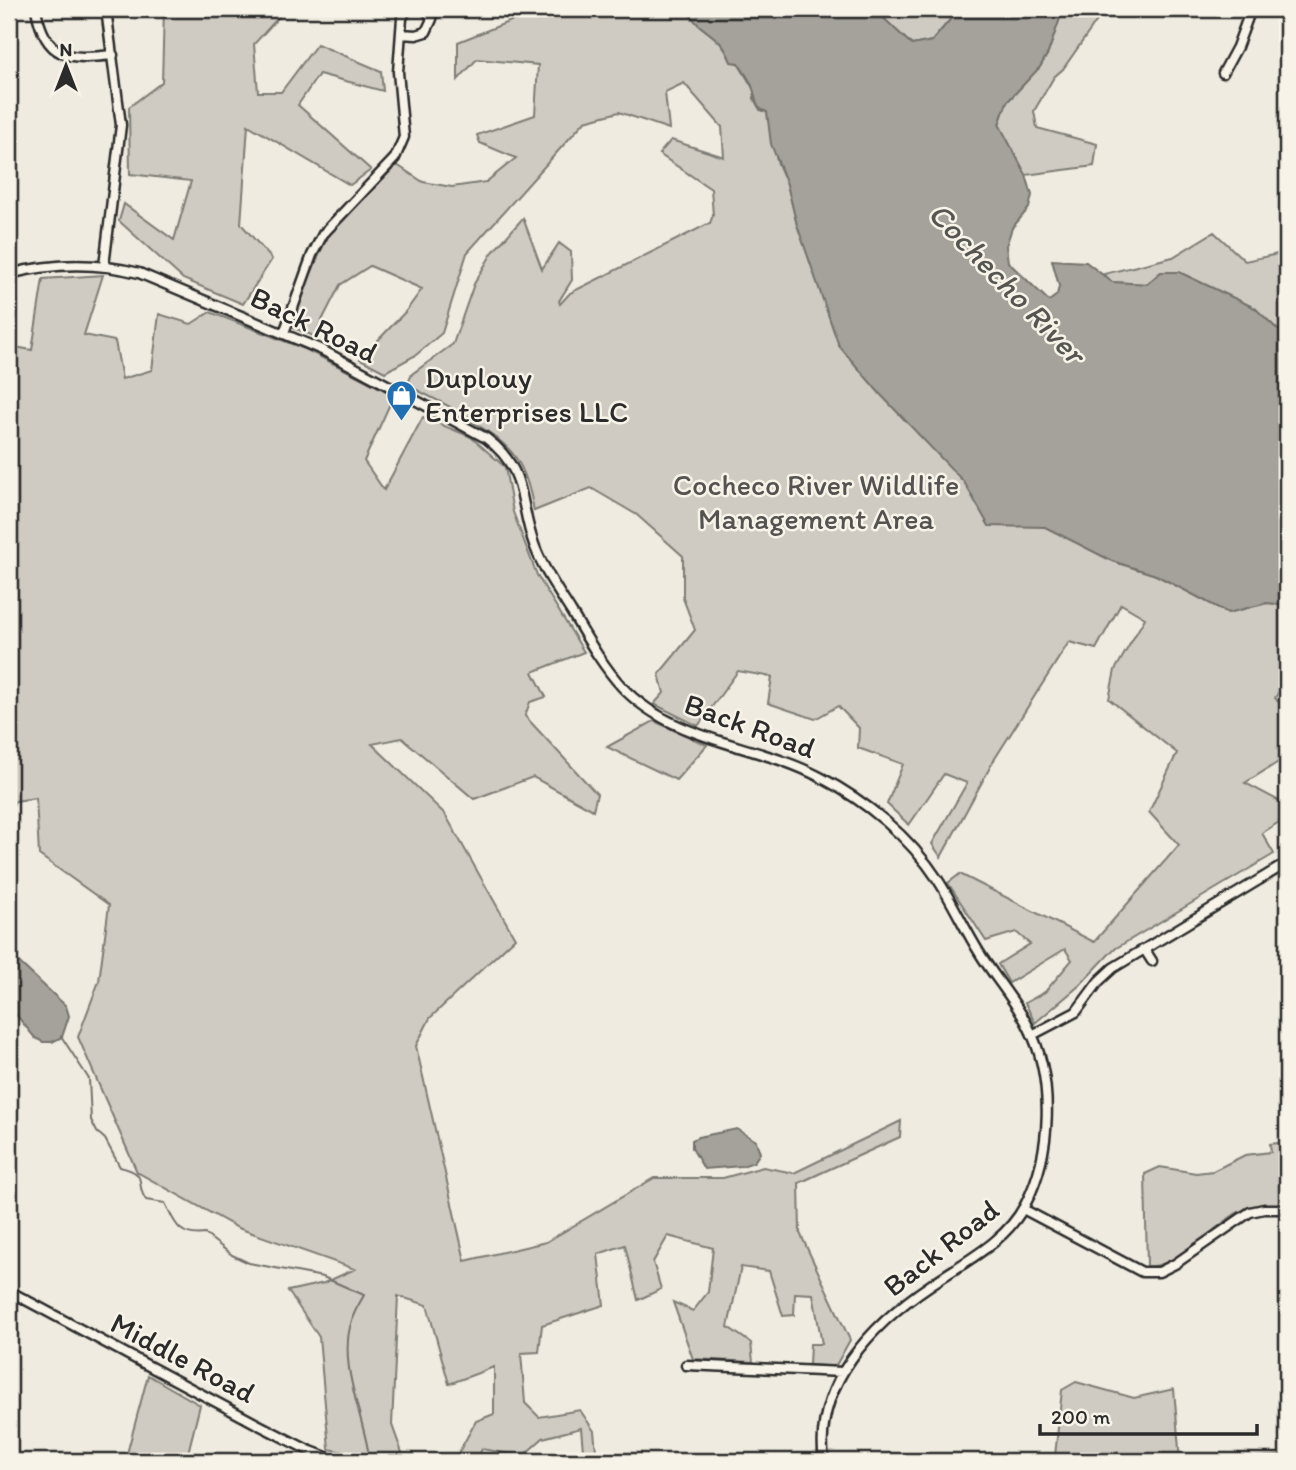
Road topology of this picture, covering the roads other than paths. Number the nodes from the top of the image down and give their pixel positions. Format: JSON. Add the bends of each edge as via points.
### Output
{"nodes":[{"id":1,"x":36,"y":9,"type":"edge"},
{"id":2,"x":106,"y":9,"type":"edge"},
{"id":3,"x":407,"y":9,"type":"edge"},
{"id":4,"x":426,"y":9,"type":"edge"},
{"id":5,"x":1251,"y":9,"type":"edge"},
{"id":6,"x":401,"y":34,"type":"junction"},
{"id":7,"x":113,"y":55,"type":"junction"},
{"id":8,"x":1223,"y":73,"type":"dead end"},
{"id":9,"x":104,"y":266,"type":"junction"},
{"id":10,"x":9,"y":274,"type":"edge"},
{"id":11,"x":284,"y":333,"type":"junction"},
{"id":12,"x":1287,"y":863,"type":"edge"},
{"id":13,"x":1145,"y":950,"type":"junction"},
{"id":14,"x":1152,"y":961,"type":"dead end"},
{"id":15,"x":1032,"y":1035,"type":"junction"},
{"id":16,"x":1023,"y":1209,"type":"junction"},
{"id":17,"x":1287,"y":1209,"type":"edge"},
{"id":18,"x":9,"y":1291,"type":"edge"},
{"id":19,"x":686,"y":1365,"type":"dead end"},
{"id":20,"x":842,"y":1371,"type":"junction"},
{"id":21,"x":337,"y":1461,"type":"edge"},
{"id":22,"x":824,"y":1461,"type":"edge"}],
"edges":[{"from":1,"to":7,"type":"street","via":[[43,34],[62,55]]},
{"from":2,"to":7,"type":"street"},
{"from":3,"to":6,"type":"street"},
{"from":4,"to":6,"type":"street","via":[[432,19],[426,32]]},
{"from":5,"to":8,"type":"street"},
{"from":6,"to":11,"type":"street","via":[[398,81],[403,144],[323,234]]},
{"from":7,"to":9,"type":"street","via":[[121,125]]},
{"from":9,"to":10,"type":"street","name":"Back Road","via":[[58,265]]},
{"from":9,"to":11,"type":"street","name":"Back Road","via":[[139,272]]},
{"from":11,"to":15,"type":"street","name":"Back Road","via":[[499,448],[514,468],[526,521],[545,569],[625,690],[693,733],[821,777],[895,829],[937,878]]},
{"from":12,"to":13,"type":"street"},
{"from":13,"to":14,"type":"street"},
{"from":13,"to":15,"type":"street","via":[[1105,974],[1076,1012]]},
{"from":15,"to":16,"type":"street","name":"Back Road","via":[[1042,1068],[1046,1128],[1041,1169]]},
{"from":16,"to":17,"type":"street","via":[[1142,1272],[1159,1272],[1175,1264],[1250,1212]]},
{"from":16,"to":20,"type":"street","name":"Back Road","via":[[989,1246],[887,1320]]},
{"from":18,"to":21,"type":"street","name":"Middle Road","via":[[257,1424]]},
{"from":19,"to":20,"type":"street"},
{"from":20,"to":22,"type":"street","name":"Back Road","via":[[827,1404],[822,1429]]}]}
